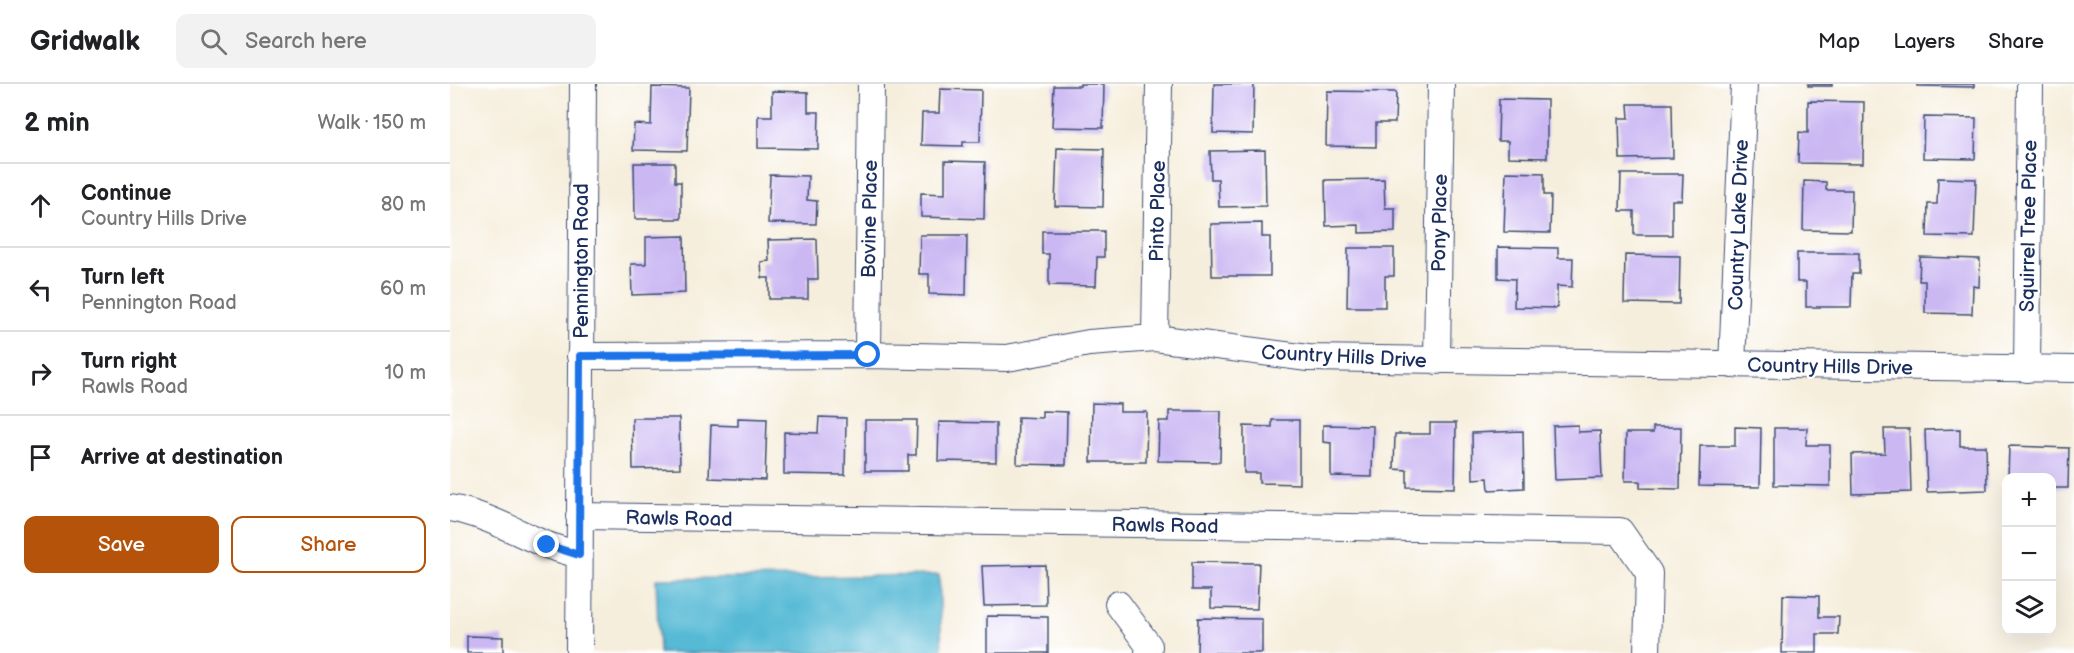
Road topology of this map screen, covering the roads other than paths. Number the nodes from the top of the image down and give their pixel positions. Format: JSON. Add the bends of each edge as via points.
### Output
{"nodes":[{"id":1,"x":583,"y":84,"type":"edge"},
{"id":2,"x":871,"y":84,"type":"edge"},
{"id":3,"x":1159,"y":84,"type":"edge"},
{"id":4,"x":1441,"y":84,"type":"edge"},
{"id":5,"x":1744,"y":84,"type":"edge"},
{"id":6,"x":2030,"y":84,"type":"edge"},
{"id":7,"x":1155,"y":338,"type":"junction"},
{"id":8,"x":868,"y":355,"type":"junction"},
{"id":9,"x":580,"y":356,"type":"junction"},
{"id":10,"x":1437,"y":361,"type":"junction"},
{"id":11,"x":1732,"y":365,"type":"junction"},
{"id":12,"x":2027,"y":369,"type":"junction"},
{"id":13,"x":2074,"y":369,"type":"edge"},
{"id":14,"x":450,"y":508,"type":"edge"},
{"id":15,"x":579,"y":516,"type":"junction"},
{"id":16,"x":579,"y":555,"type":"junction"},
{"id":17,"x":1118,"y":604,"type":"dead end"},
{"id":18,"x":579,"y":653,"type":"edge"},
{"id":19,"x":1148,"y":653,"type":"edge"},
{"id":20,"x":1647,"y":653,"type":"edge"}],
"edges":[{"from":1,"to":9,"type":"street","name":"Pennington Road"},
{"from":2,"to":8,"type":"street","name":"Bovine Place"},
{"from":3,"to":7,"type":"street","name":"Pinto Place"},
{"from":4,"to":10,"type":"street","name":"Pony Place"},
{"from":5,"to":11,"type":"street","name":"Country Lake Drive"},
{"from":6,"to":12,"type":"street","name":"Squirrel Tree Place"},
{"from":7,"to":8,"type":"street","name":"Country Hills Drive","via":[[1089,342],[1007,358]]},
{"from":7,"to":10,"type":"street","name":"Country Hills Drive","via":[[1308,358]]},
{"from":8,"to":9,"type":"street","name":"Country Hills Drive"},
{"from":9,"to":15,"type":"street","name":"Pennington Road"},
{"from":10,"to":11,"type":"street","name":"Country Hills Drive"},
{"from":11,"to":12,"type":"street","name":"Country Hills Drive"},
{"from":12,"to":13,"type":"street","name":"Country Hills Drive"},
{"from":14,"to":16,"type":"street","via":[[465,510]]},
{"from":15,"to":16,"type":"street","name":"Pennington Road"},
{"from":15,"to":20,"type":"street","name":"Rawls Road","via":[[1620,531],[1649,573]]},
{"from":16,"to":18,"type":"street","name":"Pennington Road"},
{"from":17,"to":19,"type":"street","via":[[1149,646]]}]}
